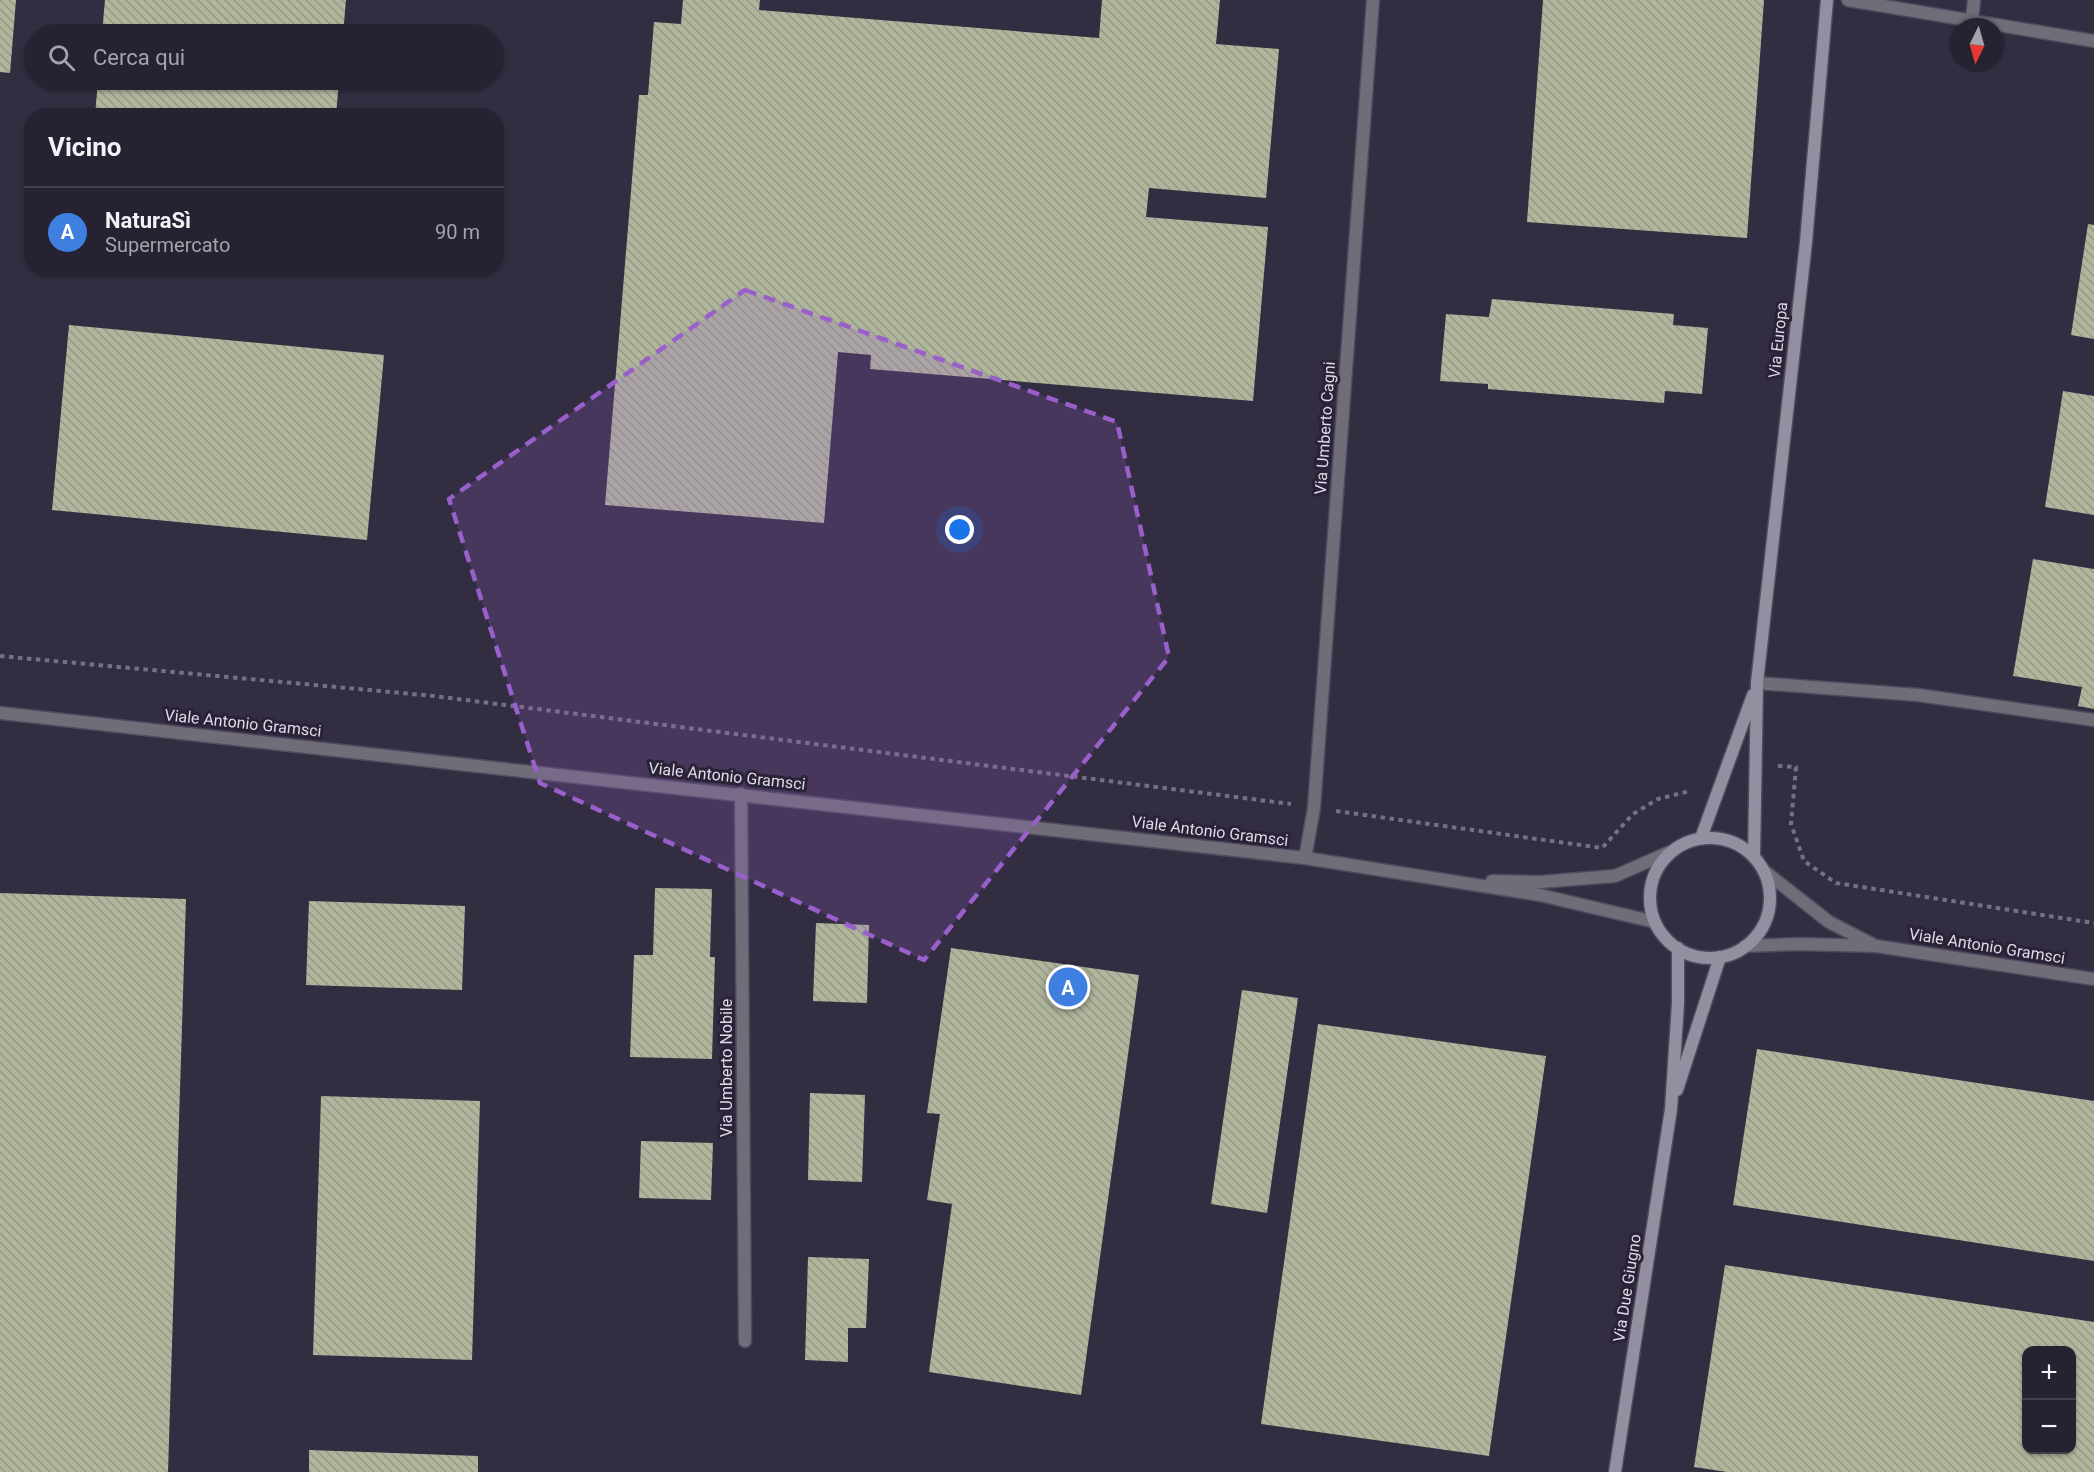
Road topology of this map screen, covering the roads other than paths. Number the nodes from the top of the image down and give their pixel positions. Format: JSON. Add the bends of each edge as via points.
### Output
{"nodes":[{"id":1,"x":1373,"y":0,"type":"edge"},
{"id":2,"x":1827,"y":0,"type":"edge"},
{"id":3,"x":1848,"y":0,"type":"edge"},
{"id":4,"x":1974,"y":0,"type":"edge"},
{"id":5,"x":1960,"y":18,"type":"edge"},
{"id":6,"x":1972,"y":18,"type":"edge"},
{"id":7,"x":2004,"y":26,"type":"edge"},
{"id":8,"x":2094,"y":41,"type":"edge"},
{"id":9,"x":1757,"y":683,"type":"junction"},
{"id":10,"x":0,"y":713,"type":"edge"},
{"id":11,"x":2094,"y":720,"type":"edge"},
{"id":12,"x":741,"y":794,"type":"junction"},
{"id":13,"x":1701,"y":838,"type":"junction"},
{"id":14,"x":1672,"y":851,"type":"junction"},
{"id":15,"x":1754,"y":857,"type":"junction"},
{"id":16,"x":1305,"y":858,"type":"junction"},
{"id":17,"x":1763,"y":870,"type":"junction"},
{"id":18,"x":1448,"y":881,"type":"junction"},
{"id":19,"x":1655,"y":922,"type":"junction"},
{"id":20,"x":1745,"y":946,"type":"junction"},
{"id":21,"x":1876,"y":946,"type":"junction"},
{"id":22,"x":1678,"y":948,"type":"junction"},
{"id":23,"x":1720,"y":957,"type":"junction"},
{"id":24,"x":2094,"y":978,"type":"edge"},
{"id":25,"x":1671,"y":1109,"type":"junction"},
{"id":26,"x":745,"y":1341,"type":"dead end"},
{"id":27,"x":1615,"y":1472,"type":"edge"}],
"edges":[{"from":1,"to":16,"type":"street","name":"Via Umberto Cagni","via":[[1314,808]]},
{"from":2,"to":9,"type":"main road","name":"Via Europa","via":[[1806,242]]},
{"from":3,"to":5,"type":"street"},
{"from":4,"to":6,"type":"street"},
{"from":7,"to":8,"type":"street"},
{"from":9,"to":11,"type":"street","via":[[1918,694]]},
{"from":9,"to":13,"type":"main road","name":"Via Europa"},
{"from":9,"to":15,"type":"main road","name":"Via Europa"},
{"from":10,"to":12,"type":"street","name":"Viale Antonio Gramsci"},
{"from":12,"to":16,"type":"street","name":"Viale Antonio Gramsci"},
{"from":12,"to":26,"type":"street","name":"Via Umberto Nobile"},
{"from":13,"to":14,"type":"main road"},
{"from":13,"to":15,"type":"main road","via":[[1738,845]]},
{"from":14,"to":18,"type":"street","name":"Viale Antonio Gramsci","via":[[1615,876],[1540,882]]},
{"from":14,"to":19,"type":"main road","via":[[1659,866],[1652,884],[1650,903]]},
{"from":15,"to":17,"type":"main road"},
{"from":16,"to":18,"type":"street","name":"Viale Antonio Gramsci"},
{"from":17,"to":20,"type":"main road","via":[[1769,894],[1766,919]]},
{"from":17,"to":21,"type":"street","name":"Viale Antonio Gramsci","via":[[1829,922]]},
{"from":18,"to":19,"type":"street","name":"Viale Antonio Gramsci","via":[[1540,895]]},
{"from":19,"to":22,"type":"main road","via":[[1664,937]]},
{"from":20,"to":21,"type":"street","name":"Viale Antonio Gramsci"},
{"from":20,"to":23,"type":"main road"},
{"from":21,"to":24,"type":"street","name":"Viale Antonio Gramsci"},
{"from":22,"to":23,"type":"main road","via":[[1691,955]]},
{"from":22,"to":25,"type":"main road","name":"Via Due Giugno"},
{"from":23,"to":25,"type":"main road","name":"Via Due Giugno"},
{"from":25,"to":27,"type":"main road","name":"Via Due Giugno"}]}
